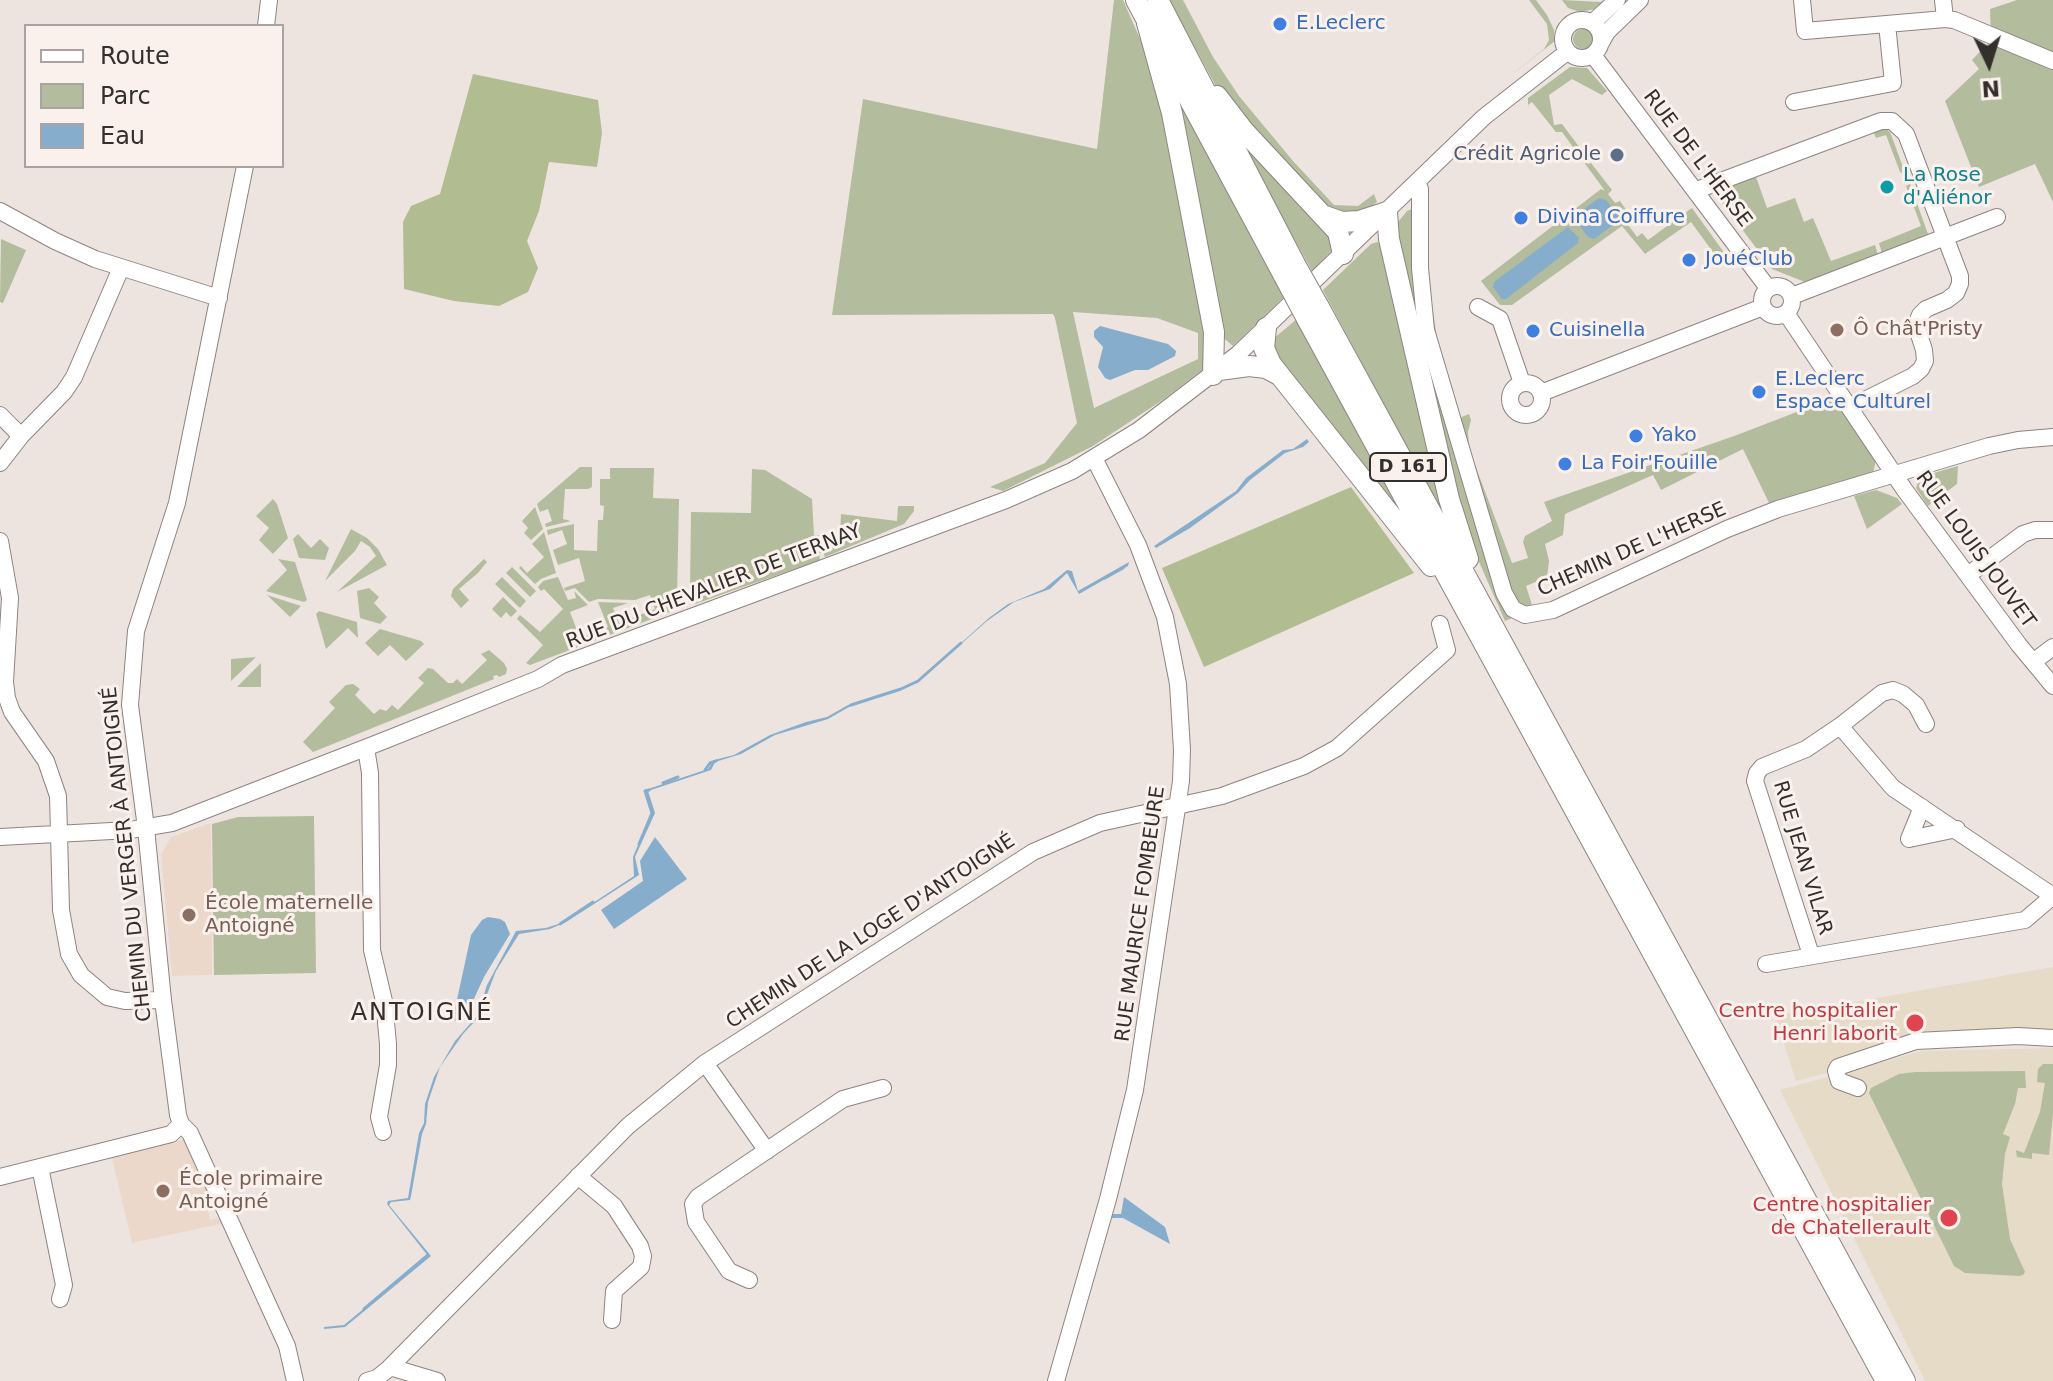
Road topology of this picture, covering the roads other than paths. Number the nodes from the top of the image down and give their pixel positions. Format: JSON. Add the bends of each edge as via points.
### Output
{"nodes":[{"id":1,"x":269,"y":0,"type":"edge"},
{"id":2,"x":1136,"y":0,"type":"edge"},
{"id":3,"x":1158,"y":0,"type":"edge"},
{"id":4,"x":1617,"y":0,"type":"edge"},
{"id":5,"x":1640,"y":0,"type":"edge"},
{"id":6,"x":1802,"y":0,"type":"edge"},
{"id":7,"x":1943,"y":0,"type":"edge"},
{"id":8,"x":1945,"y":19,"type":"junction"},
{"id":9,"x":1147,"y":23,"type":"junction"},
{"id":10,"x":1592,"y":23,"type":"junction"},
{"id":11,"x":266,"y":24,"type":"edge"},
{"id":12,"x":1887,"y":24,"type":"junction"},
{"id":13,"x":1597,"y":49,"type":"junction"},
{"id":14,"x":1567,"y":52,"type":"junction"},
{"id":15,"x":1185,"y":54,"type":"junction"},
{"id":16,"x":2053,"y":61,"type":"edge"},
{"id":17,"x":1794,"y":102,"type":"dead end"},
{"id":18,"x":245,"y":168,"type":"edge"},
{"id":19,"x":1417,"y":183,"type":"junction"},
{"id":20,"x":1697,"y":190,"type":"junction"},
{"id":21,"x":0,"y":211,"type":"edge"},
{"id":22,"x":1387,"y":212,"type":"junction"},
{"id":23,"x":1325,"y":216,"type":"junction"},
{"id":24,"x":1997,"y":217,"type":"dead end"},
{"id":25,"x":1365,"y":233,"type":"junction"},
{"id":26,"x":1945,"y":237,"type":"junction"},
{"id":27,"x":1391,"y":249,"type":"junction"},
{"id":28,"x":1343,"y":254,"type":"junction"},
{"id":29,"x":121,"y":268,"type":"junction"},
{"id":30,"x":1290,"y":270,"type":"junction"},
{"id":31,"x":1768,"y":288,"type":"junction"},
{"id":32,"x":1792,"y":296,"type":"junction"},
{"id":33,"x":219,"y":298,"type":"junction"},
{"id":34,"x":1478,"y":307,"type":"dead end"},
{"id":35,"x":1763,"y":307,"type":"junction"},
{"id":36,"x":1786,"y":313,"type":"junction"},
{"id":37,"x":1266,"y":328,"type":"junction"},
{"id":38,"x":1214,"y":332,"type":"junction"},
{"id":39,"x":1238,"y":354,"type":"junction"},
{"id":40,"x":1216,"y":372,"type":"junction"},
{"id":41,"x":1279,"y":375,"type":"junction"},
{"id":42,"x":1522,"y":383,"type":"junction"},
{"id":43,"x":1541,"y":393,"type":"junction"},
{"id":44,"x":1851,"y":407,"type":"junction"},
{"id":45,"x":0,"y":415,"type":"edge"},
{"id":46,"x":21,"y":436,"type":"junction"},
{"id":47,"x":2053,"y":437,"type":"edge"},
{"id":48,"x":1094,"y":458,"type":"junction"},
{"id":49,"x":0,"y":463,"type":"edge"},
{"id":50,"x":1896,"y":475,"type":"junction"},
{"id":51,"x":2053,"y":530,"type":"edge"},
{"id":52,"x":0,"y":541,"type":"edge"},
{"id":53,"x":1968,"y":575,"type":"junction"},
{"id":54,"x":1440,"y":624,"type":"dead end"},
{"id":55,"x":1487,"y":631,"type":"junction"},
{"id":56,"x":2053,"y":647,"type":"edge"},
{"id":57,"x":2033,"y":662,"type":"junction"},
{"id":58,"x":2053,"y":686,"type":"edge"},
{"id":59,"x":1926,"y":724,"type":"dead end"},
{"id":60,"x":1840,"y":726,"type":"junction"},
{"id":61,"x":366,"y":748,"type":"junction"},
{"id":62,"x":1177,"y":807,"type":"junction"},
{"id":63,"x":1922,"y":807,"type":"junction"},
{"id":64,"x":146,"y":828,"type":"junction"},
{"id":65,"x":1957,"y":829,"type":"junction"},
{"id":66,"x":61,"y":834,"type":"junction"},
{"id":67,"x":0,"y":837,"type":"edge"},
{"id":68,"x":2053,"y":896,"type":"edge"},
{"id":69,"x":1811,"y":955,"type":"junction"},
{"id":70,"x":1766,"y":964,"type":"dead end"},
{"id":71,"x":163,"y":1000,"type":"junction"},
{"id":72,"x":2053,"y":1038,"type":"edge"},
{"id":73,"x":705,"y":1063,"type":"junction"},
{"id":74,"x":883,"y":1088,"type":"dead end"},
{"id":75,"x":1858,"y":1088,"type":"dead end"},
{"id":76,"x":181,"y":1124,"type":"junction"},
{"id":77,"x":383,"y":1132,"type":"dead end"},
{"id":78,"x":767,"y":1151,"type":"junction"},
{"id":79,"x":40,"y":1167,"type":"junction"},
{"id":80,"x":578,"y":1176,"type":"junction"},
{"id":81,"x":0,"y":1177,"type":"edge"},
{"id":82,"x":749,"y":1280,"type":"dead end"},
{"id":83,"x":60,"y":1299,"type":"dead end"},
{"id":84,"x":612,"y":1320,"type":"dead end"},
{"id":85,"x":388,"y":1372,"type":"edge"},
{"id":86,"x":295,"y":1381,"type":"edge"},
{"id":87,"x":367,"y":1381,"type":"edge"},
{"id":88,"x":437,"y":1381,"type":"edge"},
{"id":89,"x":1056,"y":1381,"type":"edge"},
{"id":90,"x":1886,"y":1381,"type":"edge"},
{"id":91,"x":1905,"y":1381,"type":"edge"}],
"edges":[{"from":1,"to":11,"type":"street"},
{"from":2,"to":9,"type":"main road","number":"D 161"},
{"from":3,"to":15,"type":"main road","number":"D 161"},
{"from":4,"to":10,"type":"street"},
{"from":5,"to":13,"type":"street"},
{"from":6,"to":12,"type":"street","via":[[1805,31]]},
{"from":7,"to":8,"type":"street"},
{"from":8,"to":12,"type":"street"},
{"from":8,"to":16,"type":"street"},
{"from":9,"to":30,"type":"main road","number":"D 161"},
{"from":9,"to":38,"type":"main road","via":[[1172,113]]},
{"from":10,"to":13,"type":"street","via":[[1599,29]]},
{"from":10,"to":14,"type":"street","via":[[1580,20],[1569,26],[1563,41]]},
{"from":12,"to":17,"type":"street","via":[[1893,83]]},
{"from":13,"to":14,"type":"street","via":[[1582,58]]},
{"from":13,"to":20,"type":"street","name":"RUE DE L'HERSE"},
{"from":14,"to":19,"type":"street","name":"RUE DU CHEVALIER DE TERNAY","via":[[1484,117]]},
{"from":15,"to":23,"type":"main road","via":[[1244,131]]},
{"from":15,"to":30,"type":"main road","number":"D 161"},
{"from":18,"to":33,"type":"street","name":"CHEMIN DU VERGER À ANTOIGNÉ"},
{"from":19,"to":22,"type":"street","name":"RUE DU CHEVALIER DE TERNAY"},
{"from":19,"to":50,"type":"street","name":"CHEMIN DE L'HERSE","via":[[1426,330],[1487,541],[1513,609],[1525,615],[1553,610],[1727,529]]},
{"from":20,"to":26,"type":"street","via":[[1892,121],[1906,134]]},
{"from":20,"to":31,"type":"street","name":"RUE DE L'HERSE"},
{"from":21,"to":29,"type":"street"},
{"from":22,"to":23,"type":"main road","via":[[1359,221]]},
{"from":22,"to":25,"type":"street","name":"RUE DU CHEVALIER DE TERNAY"},
{"from":22,"to":27,"type":"main road"},
{"from":23,"to":28,"type":"main road","via":[[1338,232]]},
{"from":24,"to":26,"type":"street"},
{"from":25,"to":27,"type":"main road"},
{"from":25,"to":28,"type":"street","name":"RUE DU CHEVALIER DE TERNAY"},
{"from":26,"to":32,"type":"street"},
{"from":26,"to":44,"type":"street","via":[[1960,284],[1947,300],[1920,315],[1916,325],[1924,350],[1921,369]]},
{"from":27,"to":55,"type":"main road","via":[[1449,499],[1470,564],[1492,606]]},
{"from":28,"to":37,"type":"street","name":"RUE DU CHEVALIER DE TERNAY"},
{"from":29,"to":33,"type":"street"},
{"from":29,"to":46,"type":"street","via":[[74,377]]},
{"from":30,"to":55,"type":"main road","number":"D 161","bridge":true},
{"from":31,"to":32,"type":"street","via":[[1782,286]]},
{"from":31,"to":35,"type":"street"},
{"from":32,"to":36,"type":"street"},
{"from":33,"to":64,"type":"street","name":"CHEMIN DU VERGER À ANTOIGNÉ","via":[[177,503],[142,607],[132,655],[130,705]]},
{"from":34,"to":42,"type":"street","via":[[1500,319]]},
{"from":35,"to":36,"type":"street","via":[[1774,316]]},
{"from":35,"to":43,"type":"street"},
{"from":36,"to":44,"type":"street"},
{"from":37,"to":39,"type":"street","name":"RUE DU CHEVALIER DE TERNAY"},
{"from":37,"to":41,"type":"main road","via":[[1264,348]]},
{"from":38,"to":39,"type":"main road"},
{"from":38,"to":40,"type":"main road"},
{"from":39,"to":40,"type":"street","name":"RUE DU CHEVALIER DE TERNAY"},
{"from":40,"to":41,"type":"main road","via":[[1249,366]]},
{"from":40,"to":48,"type":"street","name":"RUE DU CHEVALIER DE TERNAY"},
{"from":41,"to":55,"type":"main road","via":[[1430,564],[1460,610]]},
{"from":42,"to":43,"type":"street","via":[[1535,385]]},
{"from":42,"to":43,"type":"street","via":[[1510,394],[1517,413],[1536,411]]},
{"from":44,"to":50,"type":"street"},
{"from":45,"to":46,"type":"street"},
{"from":46,"to":49,"type":"street"},
{"from":47,"to":50,"type":"street","name":"CHEMIN DE L'HERSE","via":[[1989,446]]},
{"from":48,"to":61,"type":"street","name":"RUE DU CHEVALIER DE TERNAY","via":[[1006,500],[562,665]]},
{"from":48,"to":62,"type":"street","name":"RUE MAURICE FOMBEURE","via":[[1138,545],[1165,617],[1181,716]]},
{"from":50,"to":53,"type":"street","name":"RUE LOUIS JOUVET"},
{"from":51,"to":53,"type":"street","via":[[2023,534]]},
{"from":52,"to":66,"type":"street","via":[[10,598],[7,698],[51,773]]},
{"from":53,"to":57,"type":"street","name":"RUE LOUIS JOUVET"},
{"from":54,"to":62,"type":"street","name":"CHEMIN DE LA LOGE D'ANTOIGNÉ","via":[[1447,650],[1337,748],[1304,766]]},
{"from":55,"to":90,"type":"main road","number":"D 161"},
{"from":55,"to":91,"type":"main road","number":"D 161"},
{"from":56,"to":57,"type":"street"},
{"from":57,"to":58,"type":"street","name":"RUE LOUIS JOUVET"},
{"from":59,"to":60,"type":"street","name":"RUE JEAN VILAR","via":[[1916,705],[1893,690]]},
{"from":60,"to":63,"type":"street","name":"RUE JEAN VILAR","via":[[1887,782]]},
{"from":60,"to":69,"type":"street","name":"RUE JEAN VILAR","via":[[1806,749],[1762,767],[1755,781]]},
{"from":61,"to":64,"type":"street","name":"RUE DU CHEVALIER DE TERNAY","via":[[172,823]]},
{"from":61,"to":77,"type":"street","via":[[372,950],[388,1044],[379,1117]]},
{"from":62,"to":73,"type":"street","name":"CHEMIN DE LA LOGE D'ANTOIGNÉ","via":[[1100,823],[1033,852]]},
{"from":62,"to":89,"type":"street","name":"RUE MAURICE FOMBEURE","via":[[1135,1090]]},
{"from":63,"to":65,"type":"street","name":"RUE JEAN VILAR"},
{"from":63,"to":65,"type":"street","via":[[1909,839]]},
{"from":64,"to":66,"type":"street","name":"RUE DU CHEVALIER DE TERNAY"},
{"from":64,"to":71,"type":"street","name":"CHEMIN DU VERGER À ANTOIGNÉ"},
{"from":65,"to":68,"type":"street","name":"RUE JEAN VILAR"},
{"from":66,"to":67,"type":"street","name":"RUE DU CHEVALIER DE TERNAY"},
{"from":66,"to":71,"type":"street","via":[[63,926],[74,965],[107,997]]},
{"from":68,"to":69,"type":"street","name":"RUE JEAN VILAR","via":[[2025,920]]},
{"from":69,"to":70,"type":"street","name":"RUE JEAN VILAR"},
{"from":71,"to":76,"type":"street","name":"CHEMIN DU VERGER À ANTOIGNÉ"},
{"from":72,"to":75,"type":"street","via":[[1916,1041],[1838,1067],[1839,1081]]},
{"from":73,"to":78,"type":"street"},
{"from":73,"to":80,"type":"street","name":"CHEMIN DE LA LOGE D'ANTOIGNÉ","via":[[628,1126]]},
{"from":74,"to":78,"type":"street","via":[[843,1099]]},
{"from":76,"to":79,"type":"street","via":[[171,1134]]},
{"from":76,"to":86,"type":"street","name":"CHEMIN DU VERGER À ANTOIGNÉ","via":[[190,1133],[287,1346]]},
{"from":78,"to":82,"type":"street","via":[[693,1204],[696,1222],[729,1271]]},
{"from":79,"to":81,"type":"street"},
{"from":79,"to":83,"type":"street","via":[[64,1285]]},
{"from":80,"to":84,"type":"street","via":[[614,1206],[643,1256],[634,1276],[614,1291]]},
{"from":80,"to":85,"type":"street","name":"CHEMIN DE LA LOGE D'ANTOIGNÉ"},
{"from":85,"to":87,"type":"street","name":"CHEMIN DE LA LOGE D'ANTOIGNÉ"},
{"from":85,"to":88,"type":"street"}]}
